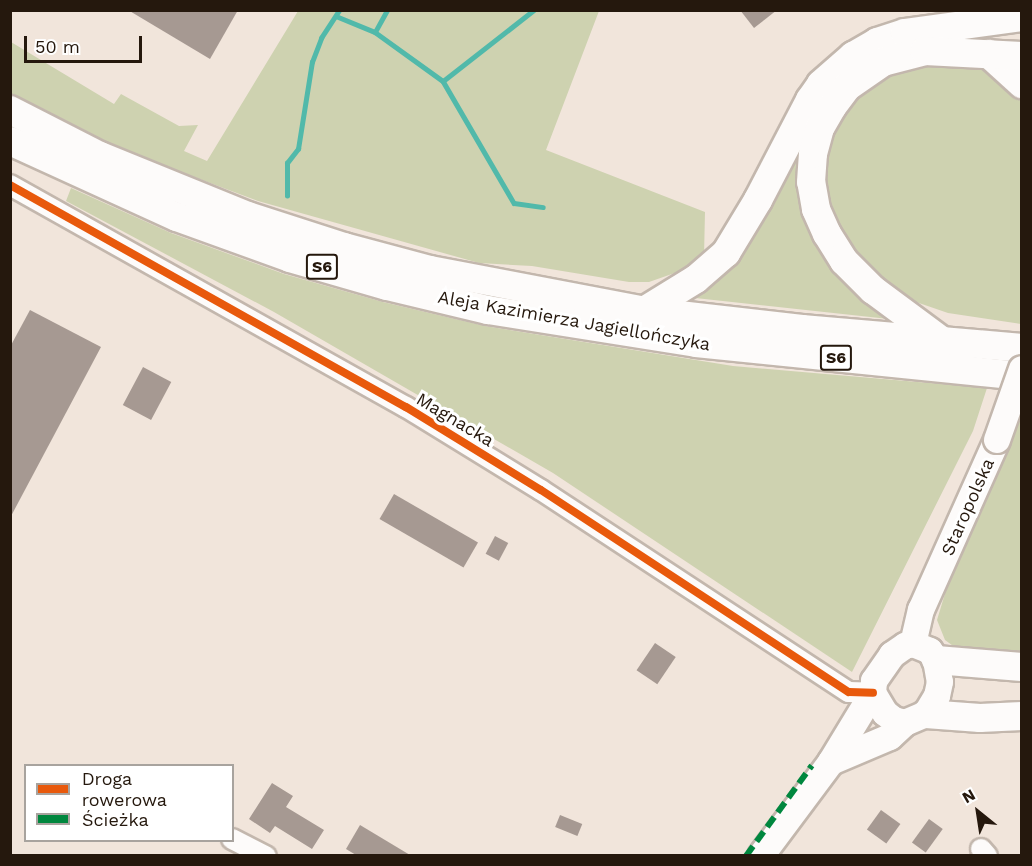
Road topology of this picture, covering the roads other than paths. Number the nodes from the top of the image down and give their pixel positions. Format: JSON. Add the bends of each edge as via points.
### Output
{"nodes":[{"id":1,"x":1022,"y":17,"type":"edge"},
{"id":2,"x":989,"y":54,"type":"junction"},
{"id":3,"x":1022,"y":56,"type":"edge"},
{"id":4,"x":1022,"y":84,"type":"edge"},
{"id":5,"x":10,"y":110,"type":"edge"},
{"id":6,"x":10,"y":141,"type":"edge"},
{"id":7,"x":10,"y":184,"type":"edge"},
{"id":8,"x":645,"y":311,"type":"junction"},
{"id":9,"x":942,"y":341,"type":"junction"},
{"id":10,"x":1022,"y":348,"type":"edge"},
{"id":11,"x":1022,"y":369,"type":"edge"},
{"id":12,"x":1022,"y":376,"type":"edge"},
{"id":13,"x":925,"y":652,"type":"junction"},
{"id":14,"x":1022,"y":667,"type":"edge"},
{"id":15,"x":873,"y":693,"type":"junction"},
{"id":16,"x":1022,"y":716,"type":"edge"},
{"id":17,"x":915,"y":719,"type":"junction"},
{"id":18,"x":831,"y":762,"type":"junction"},
{"id":19,"x":234,"y":840,"type":"edge"},
{"id":20,"x":266,"y":855,"type":"edge"},
{"id":21,"x":761,"y":855,"type":"edge"}],
"edges":[{"from":1,"to":8,"type":"highway","via":[[905,33],[877,42],[853,56],[821,84],[810,100],[726,253],[696,279]]},
{"from":2,"to":3,"type":"highway"},
{"from":2,"to":4,"type":"highway"},
{"from":2,"to":9,"type":"highway","via":[[925,51],[868,69],[832,106],[820,128],[813,154],[811,182],[816,210],[844,261],[873,290]]},
{"from":5,"to":8,"type":"highway","name":"Aleja Kazimierza Jagiellończyka","number":"S6","via":[[100,156],[177,189],[344,247],[430,270]]},
{"from":6,"to":12,"type":"highway","name":"Aleja Kazimierza Jagiellończyka","number":"S6","via":[[177,217],[290,258],[488,310],[696,344]]},
{"from":7,"to":15,"type":"street","name":"Magnacka","via":[[406,407],[541,490],[849,692]]},
{"from":8,"to":9,"type":"highway","name":"Aleja Kazimierza Jagiellończyka","number":"S6"},
{"from":9,"to":10,"type":"highway","name":"Aleja Kazimierza Jagiellończyka","number":"S6"},
{"from":11,"to":13,"type":"main road","name":"Staropolska","bridge":true,"via":[[997,440],[921,610]]},
{"from":13,"to":14,"type":"highway"},
{"from":13,"to":15,"type":"main road","via":[[905,646],[892,655],[874,681]]},
{"from":13,"to":17,"type":"main road","via":[[940,681],[937,696]]},
{"from":15,"to":17,"type":"main road","via":[[894,720]]},
{"from":15,"to":18,"type":"main road"},
{"from":16,"to":17,"type":"highway"},
{"from":17,"to":18,"type":"main road","via":[[890,737]]},
{"from":18,"to":21,"type":"main road"},
{"from":19,"to":20,"type":"street"}]}
